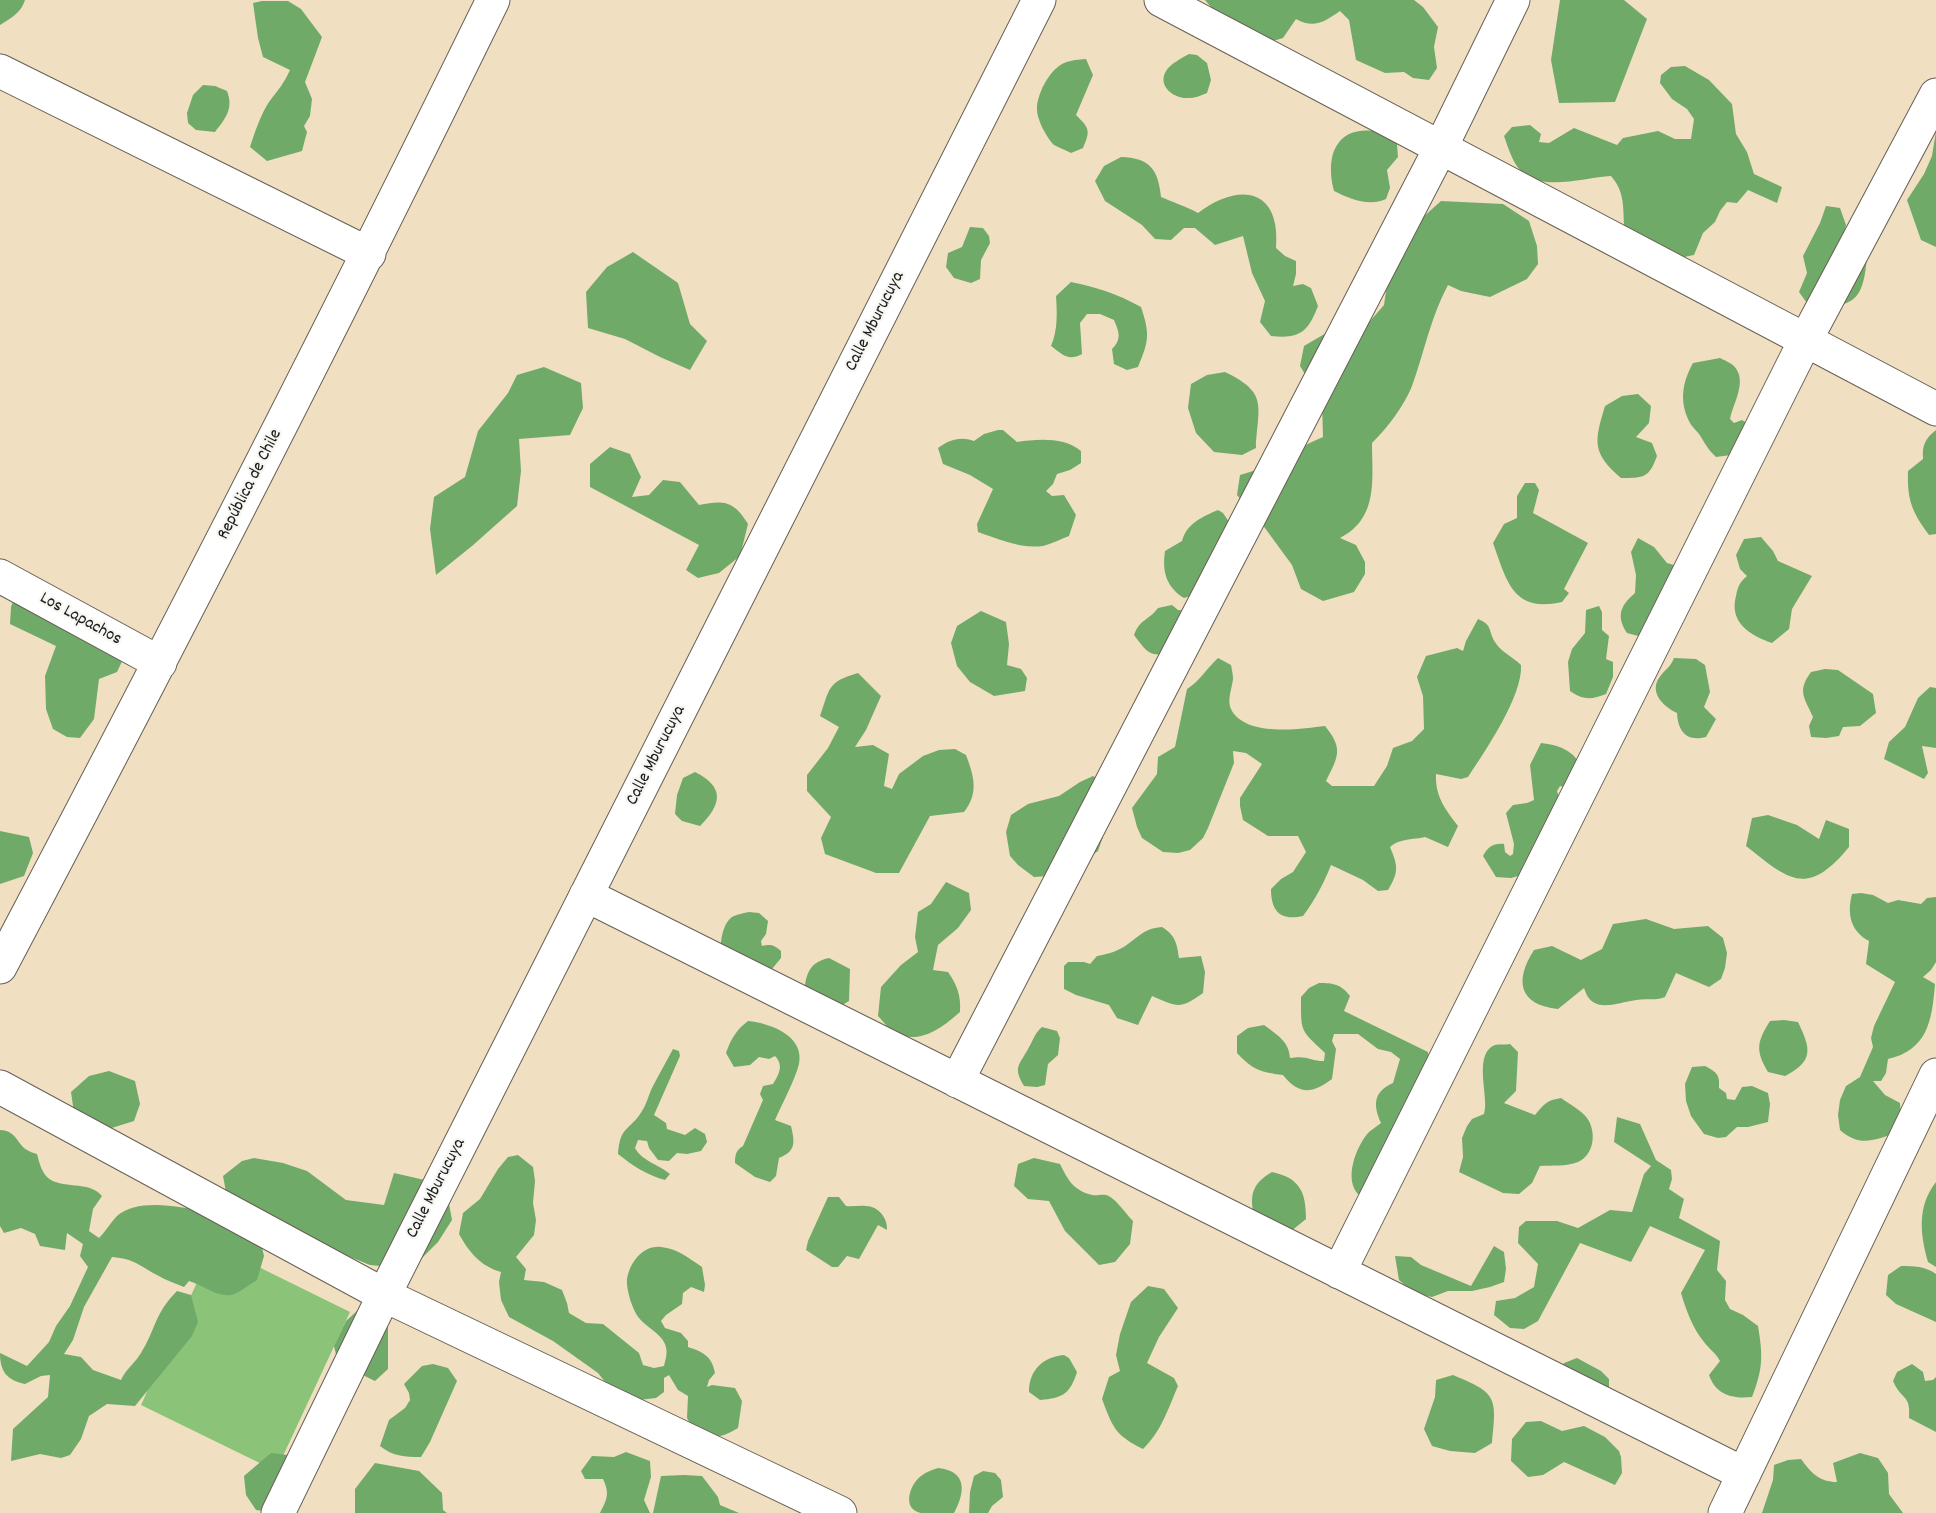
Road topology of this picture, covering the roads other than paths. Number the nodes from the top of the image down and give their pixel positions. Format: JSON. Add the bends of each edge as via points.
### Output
{"nodes":[{"id":1,"x":493,"y":0,"type":"edge"},
{"id":2,"x":1039,"y":0,"type":"edge"},
{"id":3,"x":1161,"y":0,"type":"edge"},
{"id":4,"x":1513,"y":0,"type":"edge"},
{"id":5,"x":0,"y":71,"type":"edge"},
{"id":6,"x":1936,"y":95,"type":"edge"},
{"id":7,"x":1441,"y":147,"type":"junction"},
{"id":8,"x":369,"y":254,"type":"junction"},
{"id":9,"x":1806,"y":339,"type":"junction"},
{"id":10,"x":1936,"y":409,"type":"edge"},
{"id":11,"x":0,"y":576,"type":"edge"},
{"id":12,"x":160,"y":663,"type":"junction"},
{"id":13,"x":586,"y":896,"type":"junction"},
{"id":14,"x":0,"y":967,"type":"edge"},
{"id":15,"x":1936,"y":1076,"type":"edge"},
{"id":16,"x":957,"y":1081,"type":"junction"},
{"id":17,"x":0,"y":1087,"type":"edge"},
{"id":18,"x":1339,"y":1272,"type":"junction"},
{"id":19,"x":384,"y":1295,"type":"junction"},
{"id":20,"x":1744,"y":1474,"type":"junction"},
{"id":21,"x":278,"y":1513,"type":"edge"},
{"id":22,"x":840,"y":1513,"type":"edge"},
{"id":23,"x":1725,"y":1513,"type":"edge"}],
"edges":[{"from":1,"to":8,"type":"street","name":"República de Chile"},
{"from":2,"to":13,"type":"street","name":"Calle Mburucuya"},
{"from":3,"to":7,"type":"street"},
{"from":4,"to":7,"type":"street"},
{"from":5,"to":8,"type":"street"},
{"from":6,"to":9,"type":"street"},
{"from":7,"to":9,"type":"street"},
{"from":7,"to":16,"type":"street"},
{"from":8,"to":12,"type":"street","name":"República de Chile"},
{"from":9,"to":10,"type":"street"},
{"from":9,"to":18,"type":"street"},
{"from":11,"to":12,"type":"street","name":"Los Lapachos"},
{"from":12,"to":14,"type":"street","name":"República de Chile"},
{"from":13,"to":16,"type":"street"},
{"from":13,"to":19,"type":"street","name":"Calle Mburucuya"},
{"from":15,"to":20,"type":"street"},
{"from":16,"to":18,"type":"street"},
{"from":17,"to":19,"type":"street"},
{"from":18,"to":20,"type":"street"},
{"from":19,"to":21,"type":"street","name":"Calle Mburucuya"},
{"from":19,"to":22,"type":"street"},
{"from":20,"to":23,"type":"street"}]}
